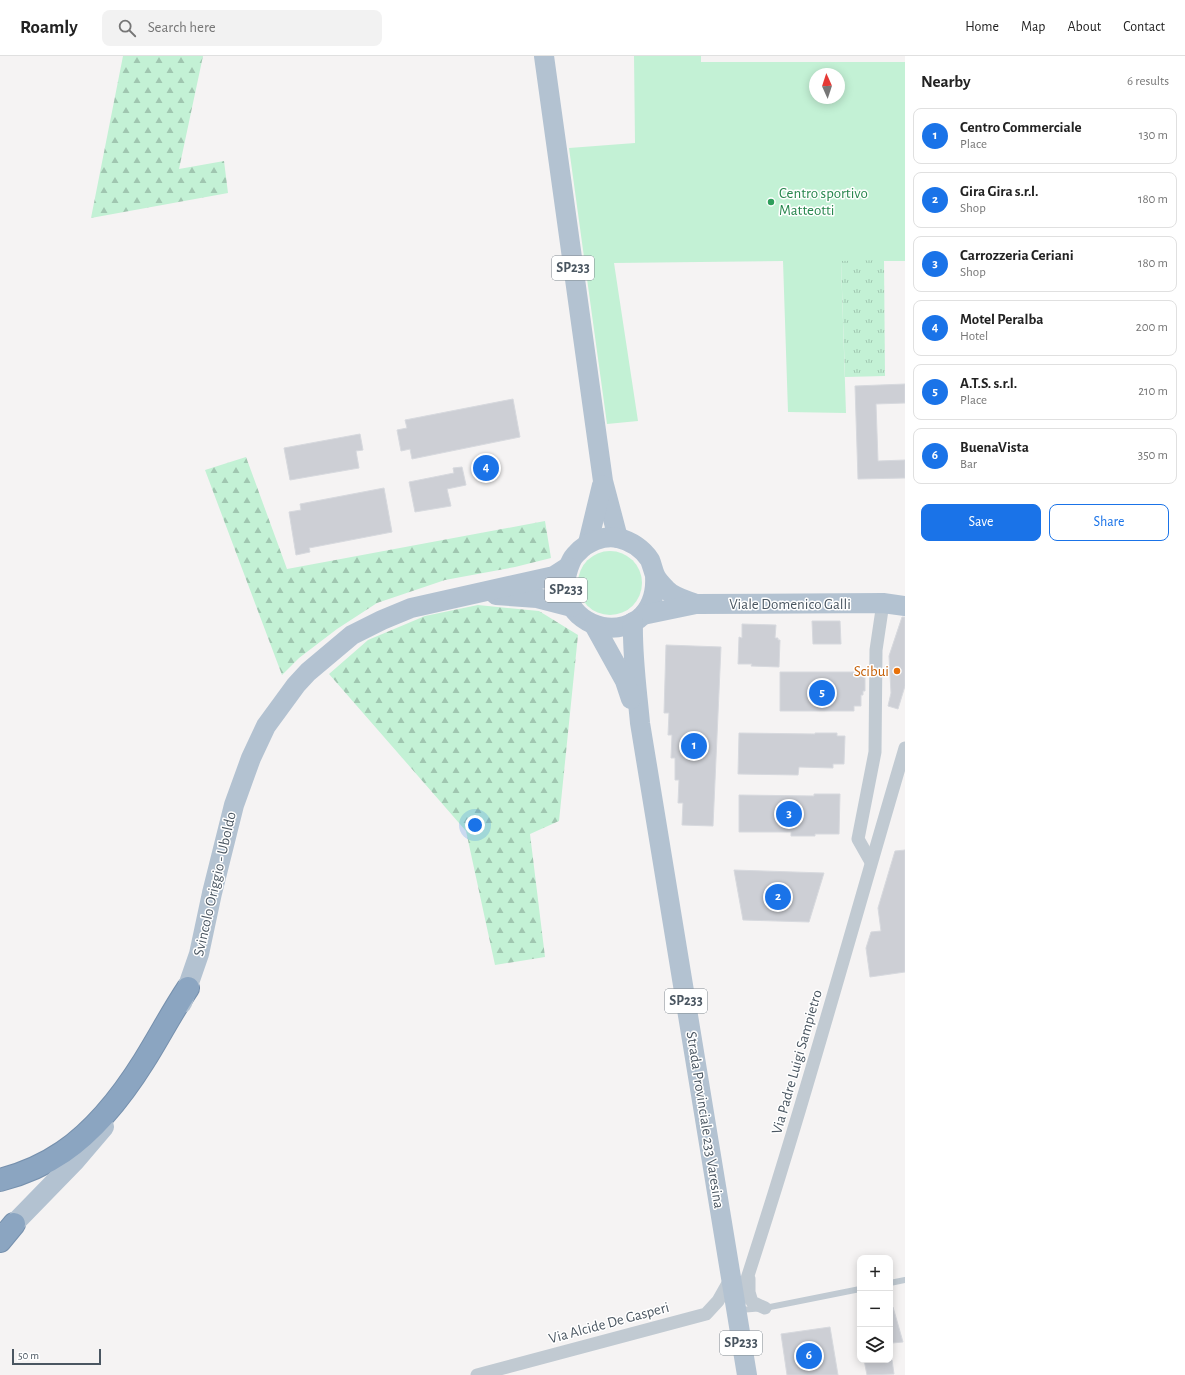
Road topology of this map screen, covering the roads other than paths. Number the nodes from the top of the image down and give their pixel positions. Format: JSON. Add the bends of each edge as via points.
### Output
{"nodes":[{"id":1,"x":544,"y":56,"type":"edge"},
{"id":2,"x":603,"y":481,"type":"junction"},
{"id":3,"x":618,"y":538,"type":"junction"},
{"id":4,"x":588,"y":543,"type":"junction"},
{"id":5,"x":568,"y":567,"type":"junction"},
{"id":6,"x":655,"y":576,"type":"junction"},
{"id":7,"x":476,"y":594,"type":"junction"},
{"id":8,"x":905,"y":598,"type":"edge"},
{"id":9,"x":883,"y":603,"type":"junction"},
{"id":10,"x":696,"y":604,"type":"junction"},
{"id":11,"x":905,"y":606,"type":"edge"},
{"id":12,"x":572,"y":607,"type":"junction"},
{"id":13,"x":638,"y":618,"type":"junction"},
{"id":14,"x":594,"y":625,"type":"junction"},
{"id":15,"x":640,"y":723,"type":"junction"},
{"id":16,"x":905,"y":748,"type":"edge"},
{"id":17,"x":871,"y":862,"type":"junction"},
{"id":18,"x":188,"y":988,"type":"junction"},
{"id":19,"x":0,"y":1180,"type":"edge"},
{"id":20,"x":4,"y":1234,"type":"edge"},
{"id":21,"x":749,"y":1271,"type":"junction"},
{"id":22,"x":731,"y":1278,"type":"junction"},
{"id":23,"x":905,"y":1280,"type":"edge"},
{"id":24,"x":893,"y":1282,"type":"edge"},
{"id":25,"x":857,"y":1290,"type":"edge"},
{"id":26,"x":765,"y":1308,"type":"junction"},
{"id":27,"x":736,"y":1311,"type":"junction"},
{"id":28,"x":477,"y":1375,"type":"edge"},
{"id":29,"x":747,"y":1375,"type":"edge"}],
"edges":[{"from":1,"to":2,"type":"main road","number":"SP233"},
{"from":2,"to":3,"type":"main road","number":"SP233"},
{"from":2,"to":4,"type":"main road","number":"SP233"},
{"from":3,"to":4,"type":"main road","number":"SP233","via":[[603,538]]},
{"from":3,"to":6,"type":"main road","number":"SP233","via":[[639,548],[650,560]]},
{"from":4,"to":5,"type":"main road","number":"SP233","via":[[576,554]]},
{"from":5,"to":7,"type":"main road","name":"Svincolo Origgio - Uboldo","via":[[554,576]]},
{"from":5,"to":12,"type":"main road","number":"SP233","via":[[566,593]]},
{"from":6,"to":10,"type":"main road","name":"Viale Domenico Galli","via":[[667,590]]},
{"from":6,"to":13,"type":"main road","number":"SP233","via":[[656,585],[652,601]]},
{"from":7,"to":12,"type":"main road","name":"Svincolo Origgio - Uboldo","via":[[537,598]]},
{"from":7,"to":18,"type":"main road","name":"Svincolo Origgio - Uboldo","via":[[411,608],[352,636],[308,672],[279,707],[266,726],[234,805],[199,954]]},
{"from":8,"to":9,"type":"main road","name":"Viale Domenico Galli"},
{"from":9,"to":10,"type":"main road","name":"Viale Domenico Galli"},
{"from":9,"to":11,"type":"main road","name":"Viale Domenico Galli"},
{"from":9,"to":17,"type":"street","via":[[876,650],[875,752],[858,839]]},
{"from":10,"to":13,"type":"main road","name":"Viale Domenico Galli"},
{"from":12,"to":14,"type":"main road","number":"SP233","via":[[582,618]]},
{"from":13,"to":14,"type":"main road","number":"SP233","via":[[625,626],[610,628]]},
{"from":13,"to":15,"type":"main road","name":"Strada Provinciale 233 Varesina","number":"SP233","via":[[632,639]]},
{"from":14,"to":15,"type":"main road","name":"Strada Provinciale 233 Varesina","number":"SP233","via":[[625,681]]},
{"from":15,"to":22,"type":"main road","name":"Strada Provinciale 233 Varesina","number":"SP233"},
{"from":16,"to":17,"type":"street","name":"Via Padre Luigi Sampietro"},
{"from":17,"to":21,"type":"street","name":"Via Padre Luigi Sampietro","via":[[827,1020]]},
{"from":18,"to":19,"type":"highway","via":[[128,1084],[90,1129],[49,1161],[24,1173]]},
{"from":18,"to":20,"type":"main road","name":"Svincolo Origgio - Uboldo","via":[[167,1038],[130,1096],[75,1161]]},
{"from":21,"to":26,"type":"street","name":"Via Padre Luigi Sampietro","via":[[749,1292],[752,1302]]},
{"from":21,"to":27,"type":"street","name":"Via Padre Luigi Sampietro"},
{"from":22,"to":27,"type":"main road","name":"Strada Provinciale 233 Varesina","number":"SP233"},
{"from":22,"to":28,"type":"street","name":"Via Alcide De Gasperi","via":[[718,1301],[706,1314]]},
{"from":23,"to":24,"type":"lane"},
{"from":25,"to":26,"type":"lane"},
{"from":26,"to":27,"type":"lane"},
{"from":27,"to":29,"type":"main road","name":"Strada Provinciale 233 Varesina","number":"SP233"}]}
